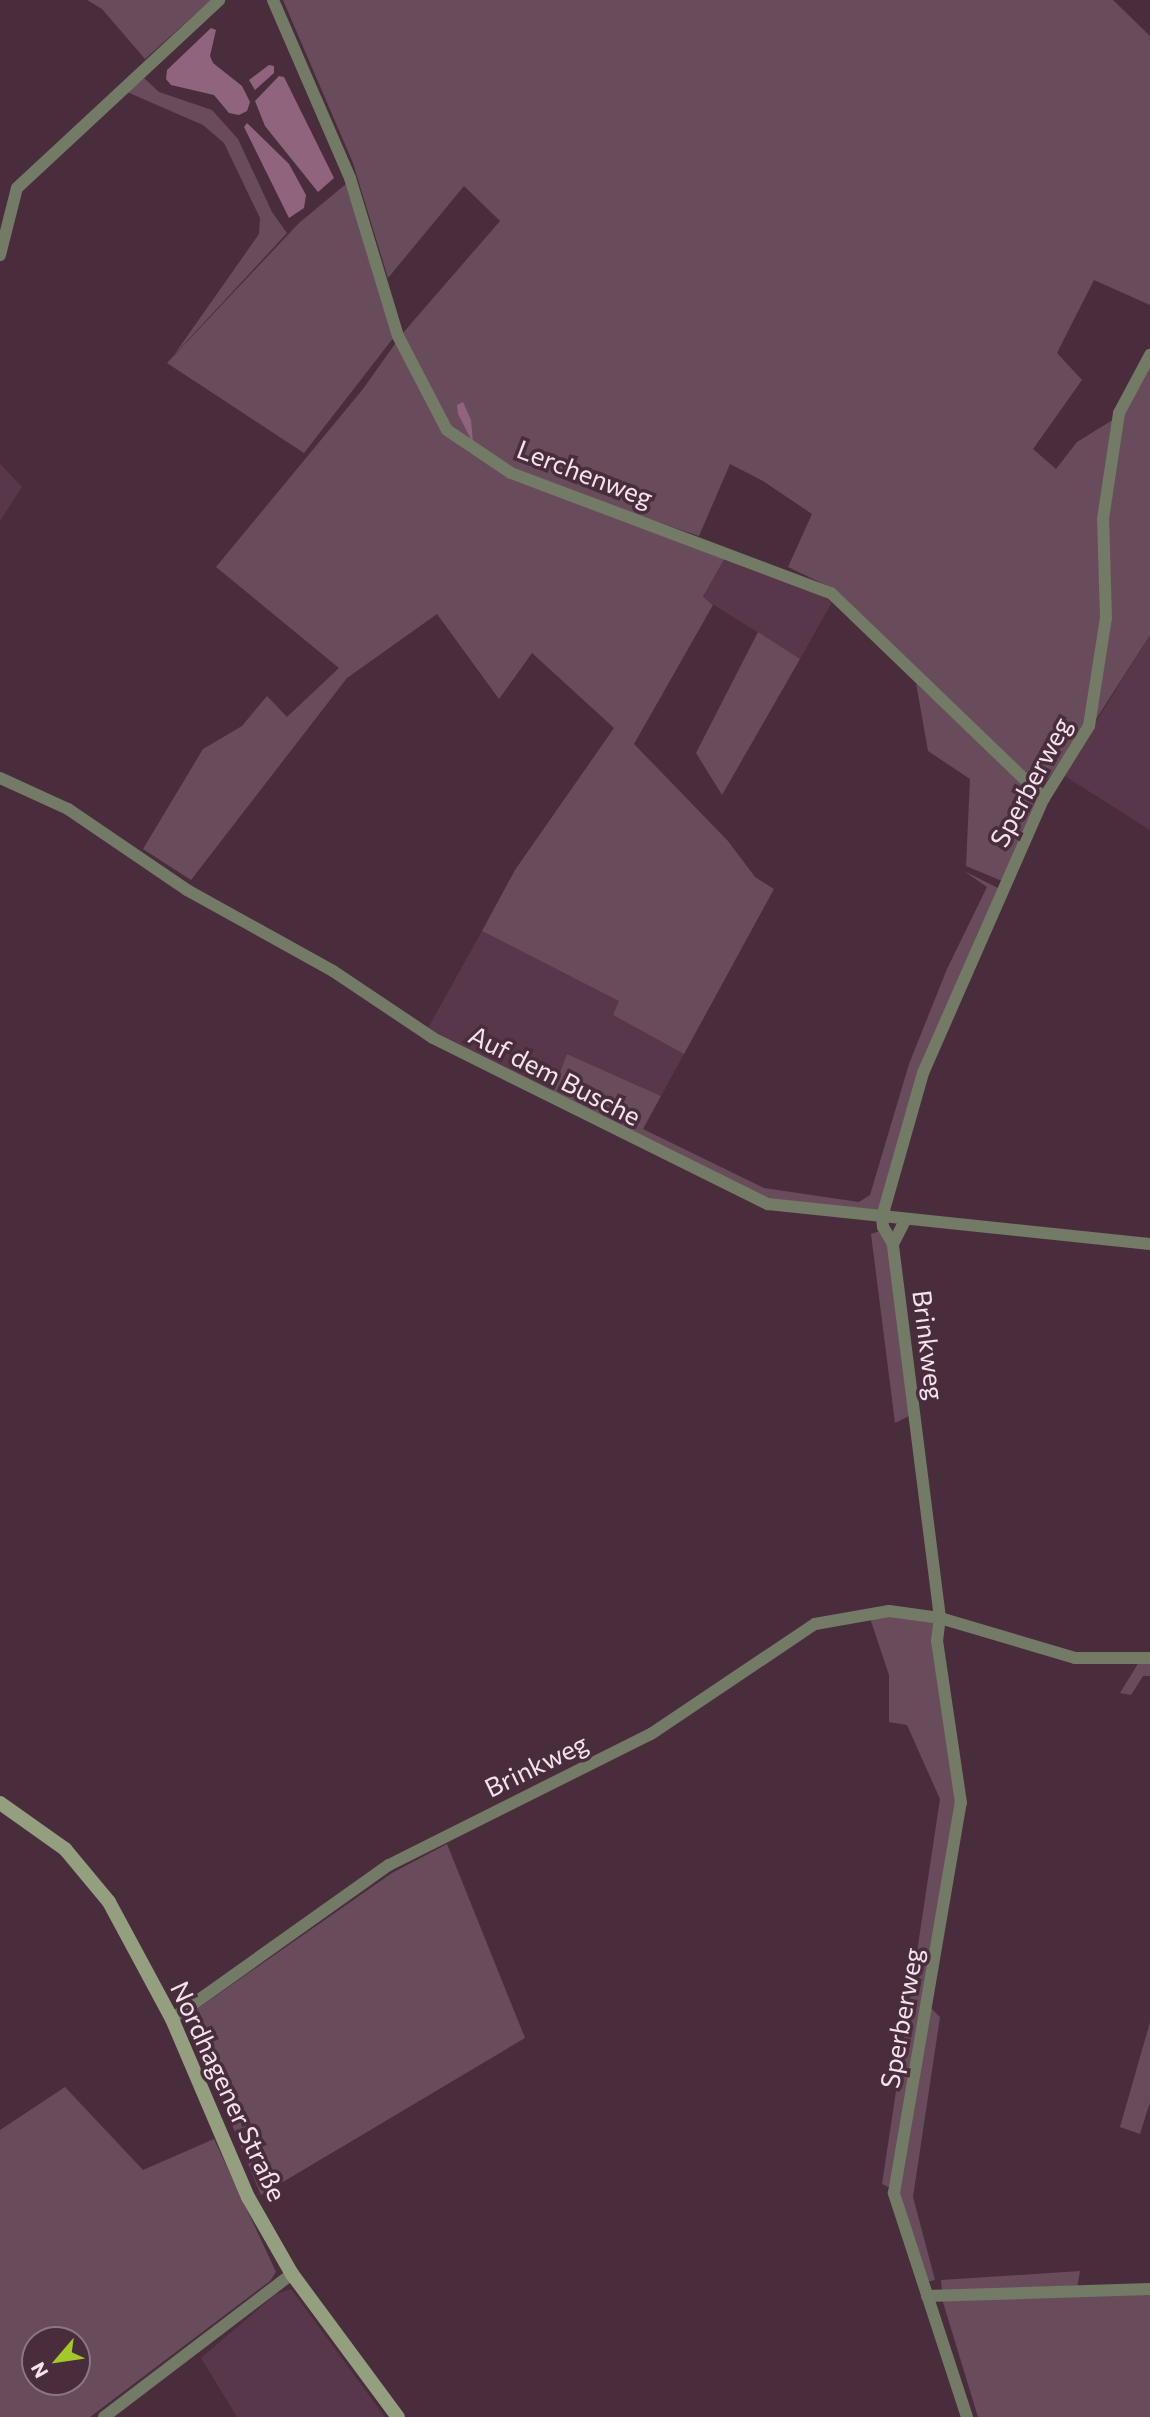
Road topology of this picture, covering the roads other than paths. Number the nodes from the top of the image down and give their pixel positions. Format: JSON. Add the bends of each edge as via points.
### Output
{"nodes":[{"id":1,"x":219,"y":0,"type":"edge"},
{"id":2,"x":273,"y":0,"type":"edge"},
{"id":3,"x":0,"y":255,"type":"edge"},
{"id":4,"x":1150,"y":355,"type":"edge"},
{"id":5,"x":0,"y":778,"type":"edge"},
{"id":6,"x":1044,"y":798,"type":"junction"},
{"id":7,"x":882,"y":1217,"type":"junction"},
{"id":8,"x":905,"y":1220,"type":"junction"},
{"id":9,"x":893,"y":1244,"type":"junction"},
{"id":10,"x":1150,"y":1244,"type":"edge"},
{"id":11,"x":940,"y":1618,"type":"junction"},
{"id":12,"x":1150,"y":1658,"type":"edge"},
{"id":13,"x":0,"y":1803,"type":"edge"},
{"id":14,"x":172,"y":2019,"type":"junction"},
{"id":15,"x":292,"y":2274,"type":"junction"},
{"id":16,"x":1150,"y":2289,"type":"edge"},
{"id":17,"x":926,"y":2296,"type":"junction"},
{"id":18,"x":104,"y":2417,"type":"edge"},
{"id":19,"x":398,"y":2417,"type":"edge"},
{"id":20,"x":967,"y":2417,"type":"edge"}],
"edges":[{"from":1,"to":3,"type":"street","via":[[17,188]]},
{"from":2,"to":6,"type":"street","name":"Lerchenweg","via":[[350,178],[398,336],[447,430],[511,473],[831,593]]},
{"from":4,"to":6,"type":"street","name":"Sperberweg","via":[[1119,413],[1103,519],[1106,618],[1089,726]]},
{"from":5,"to":7,"type":"street","name":"Auf dem Busche","via":[[68,809],[187,890],[333,971],[433,1038],[628,1137],[768,1204]]},
{"from":6,"to":7,"type":"street","name":"Sperberweg","via":[[923,1073]]},
{"from":7,"to":8,"type":"street","name":"Auf dem Busche"},
{"from":7,"to":9,"type":"street","name":"Brinkweg"},
{"from":8,"to":9,"type":"street"},
{"from":8,"to":10,"type":"street","name":"Auf dem Busche"},
{"from":9,"to":11,"type":"street","name":"Brinkweg"},
{"from":11,"to":12,"type":"street","name":"Brinkweg","via":[[1075,1658]]},
{"from":11,"to":14,"type":"street","name":"Brinkweg","via":[[889,1611],[815,1624],[651,1734],[389,1865]]},
{"from":11,"to":17,"type":"street","name":"Sperberweg","via":[[937,1641],[961,1803],[894,2193]]},
{"from":13,"to":14,"type":"street","name":"Nordhagener Straße","via":[[46,1832],[87,1874],[108,1902]]},
{"from":14,"to":15,"type":"street","name":"Nordhagener Straße","via":[[248,2197]]},
{"from":15,"to":18,"type":"street"},
{"from":15,"to":19,"type":"street","name":"Nordhagener Straße"},
{"from":16,"to":17,"type":"street"},
{"from":17,"to":20,"type":"street","name":"Sperberweg"}]}
